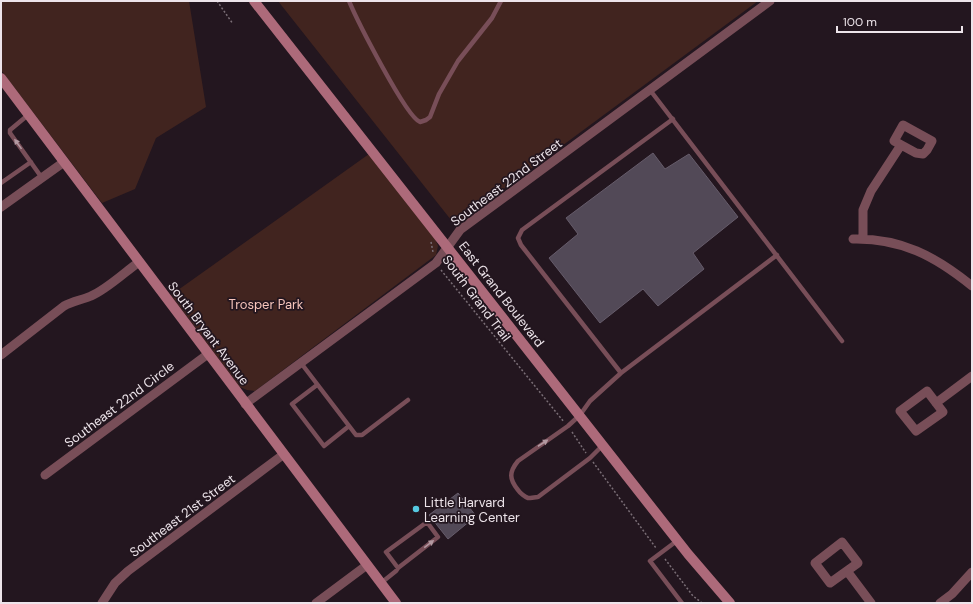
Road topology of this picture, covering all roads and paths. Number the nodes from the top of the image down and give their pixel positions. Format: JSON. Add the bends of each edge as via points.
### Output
{"nodes":[{"id":1,"x":216,"y":1,"type":"edge"},
{"id":2,"x":254,"y":1,"type":"edge"},
{"id":3,"x":349,"y":1,"type":"edge"},
{"id":4,"x":501,"y":1,"type":"edge"},
{"id":5,"x":770,"y":1,"type":"edge"},
{"id":6,"x":233,"y":24,"type":"dead end"},
{"id":7,"x":1,"y":78,"type":"edge"},
{"id":8,"x":650,"y":90,"type":"junction"},
{"id":9,"x":29,"y":115,"type":"junction"},
{"id":10,"x":672,"y":119,"type":"junction"},
{"id":11,"x":901,"y":145,"type":"dead end"},
{"id":12,"x":31,"y":162,"type":"junction"},
{"id":13,"x":64,"y":162,"type":"junction"},
{"id":14,"x":42,"y":178,"type":"junction"},
{"id":15,"x":1,"y":183,"type":"edge"},
{"id":16,"x":1,"y":208,"type":"edge"},
{"id":17,"x":430,"y":238,"type":"dead end"},
{"id":18,"x":853,"y":239,"type":"dead end"},
{"id":19,"x":863,"y":239,"type":"junction"},
{"id":20,"x":448,"y":246,"type":"junction"},
{"id":21,"x":777,"y":255,"type":"junction"},
{"id":22,"x":139,"y":262,"type":"junction"},
{"id":23,"x":436,"y":263,"type":"junction"},
{"id":24,"x":972,"y":286,"type":"edge"},
{"id":25,"x":842,"y":341,"type":"dead end"},
{"id":26,"x":208,"y":354,"type":"junction"},
{"id":27,"x":1,"y":355,"type":"edge"},
{"id":28,"x":302,"y":363,"type":"junction"},
{"id":29,"x":621,"y":373,"type":"junction"},
{"id":30,"x":972,"y":376,"type":"edge"},
{"id":31,"x":317,"y":385,"type":"junction"},
{"id":32,"x":408,"y":400,"type":"dead end"},
{"id":33,"x":936,"y":403,"type":"junction"},
{"id":34,"x":245,"y":404,"type":"junction"},
{"id":35,"x":580,"y":415,"type":"junction"},
{"id":36,"x":349,"y":426,"type":"junction"},
{"id":37,"x":568,"y":426,"type":"junction"},
{"id":38,"x":603,"y":445,"type":"junction"},
{"id":39,"x":284,"y":454,"type":"junction"},
{"id":40,"x":590,"y":458,"type":"junction"},
{"id":41,"x":45,"y":475,"type":"dead end"},
{"id":42,"x":678,"y":540,"type":"junction"},
{"id":43,"x":660,"y":553,"type":"junction"},
{"id":44,"x":367,"y":564,"type":"junction"},
{"id":45,"x":398,"y":568,"type":"junction"},
{"id":46,"x":846,"y":571,"type":"junction"},
{"id":47,"x":972,"y":572,"type":"edge"},
{"id":48,"x":381,"y":583,"type":"junction"},
{"id":49,"x":102,"y":603,"type":"edge"},
{"id":50,"x":316,"y":603,"type":"edge"},
{"id":51,"x":396,"y":603,"type":"edge"},
{"id":52,"x":682,"y":603,"type":"edge"},
{"id":53,"x":702,"y":603,"type":"edge"},
{"id":54,"x":730,"y":603,"type":"edge"},
{"id":55,"x":871,"y":603,"type":"edge"},
{"id":56,"x":940,"y":603,"type":"edge"}],
"edges":[{"from":1,"to":6,"type":"path"},
{"from":2,"to":20,"type":"street","name":"East Grand Boulevard"},
{"from":3,"to":4,"type":"lane","via":[[388,76],[416,121],[420,122],[430,116],[439,94],[458,62],[492,18]]},
{"from":5,"to":8,"type":"street","name":"Southeast 22nd Street"},
{"from":7,"to":9,"type":"street","name":"South Bryant Avenue"},
{"from":8,"to":10,"type":"lane"},
{"from":8,"to":20,"type":"street","name":"Southeast 22nd Street","via":[[460,230]]},
{"from":12,"to":9,"type":"lane","one_way":true,"via":[[10,133],[10,130]]},
{"from":9,"to":13,"type":"street","name":"South Bryant Avenue"},
{"from":10,"to":21,"type":"lane"},
{"from":10,"to":29,"type":"lane","via":[[522,230],[518,238]]},
{"from":11,"to":19,"type":"street","via":[[871,191],[863,210]]},
{"from":12,"to":14,"type":"lane"},
{"from":12,"to":15,"type":"lane"},
{"from":13,"to":14,"type":"street"},
{"from":13,"to":22,"type":"street","name":"South Bryant Avenue"},
{"from":14,"to":16,"type":"street"},
{"from":17,"to":23,"type":"path","name":"South Grand Trail"},
{"from":18,"to":19,"type":"street"},
{"from":19,"to":24,"type":"street","via":[[881,240],[916,251],[938,261]]},
{"from":20,"to":23,"type":"street","name":"Southeast 22nd Street"},
{"from":20,"to":35,"type":"street","name":"East Grand Boulevard"},
{"from":21,"to":25,"type":"lane"},
{"from":21,"to":29,"type":"lane"},
{"from":22,"to":26,"type":"street","name":"South Bryant Avenue"},
{"from":22,"to":27,"type":"street","via":[[99,292],[64,306]]},
{"from":23,"to":28,"type":"street","name":"Southeast 22nd Street"},
{"from":23,"to":37,"type":"path","name":"South Grand Trail"},
{"from":26,"to":34,"type":"street","name":"South Bryant Avenue"},
{"from":26,"to":41,"type":"street","name":"Southeast 22nd Circle"},
{"from":28,"to":31,"type":"lane"},
{"from":28,"to":34,"type":"street","name":"Southeast 22nd Street"},
{"from":29,"to":35,"type":"lane"},
{"from":30,"to":33,"type":"street"},
{"from":31,"to":36,"type":"lane"},
{"from":31,"to":36,"type":"lane","via":[[292,404],[324,446]]},
{"from":32,"to":36,"type":"lane","via":[[362,435],[356,435]]},
{"from":33,"to":33,"type":"street","via":[[927,391],[900,411],[916,432],[943,412]]},
{"from":34,"to":39,"type":"street","name":"South Bryant Avenue"},
{"from":35,"to":37,"type":"lane"},
{"from":35,"to":38,"type":"street","name":"East Grand Boulevard"},
{"from":37,"to":40,"type":"path","name":"South Grand Trail"},
{"from":40,"to":37,"type":"lane","one_way":true,"via":[[538,497],[528,498],[520,493],[512,482],[513,468],[518,461]]},
{"from":38,"to":40,"type":"lane"},
{"from":38,"to":42,"type":"street","name":"East Grand Boulevard"},
{"from":39,"to":44,"type":"street","name":"South Bryant Avenue"},
{"from":39,"to":49,"type":"street","name":"Southeast 21st Street","via":[[125,574],[115,583]]},
{"from":40,"to":43,"type":"path","name":"South Grand Trail"},
{"from":42,"to":43,"type":"lane"},
{"from":42,"to":54,"type":"street","name":"East Grand Boulevard"},
{"from":43,"to":52,"type":"lane","via":[[650,561]]},
{"from":43,"to":53,"type":"path","name":"South Grand Trail","via":[[693,596]]},
{"from":44,"to":48,"type":"street","name":"South Bryant Avenue"},
{"from":44,"to":50,"type":"street"},
{"from":45,"to":45,"type":"lane","one_way":true,"via":[[438,537],[427,522],[386,552]]},
{"from":45,"to":48,"type":"lane"},
{"from":46,"to":46,"type":"street","via":[[830,583],[814,563],[842,542],[858,563]]},
{"from":46,"to":55,"type":"street"},
{"from":47,"to":56,"type":"street"},
{"from":48,"to":51,"type":"street","name":"South Bryant Avenue"}]}
